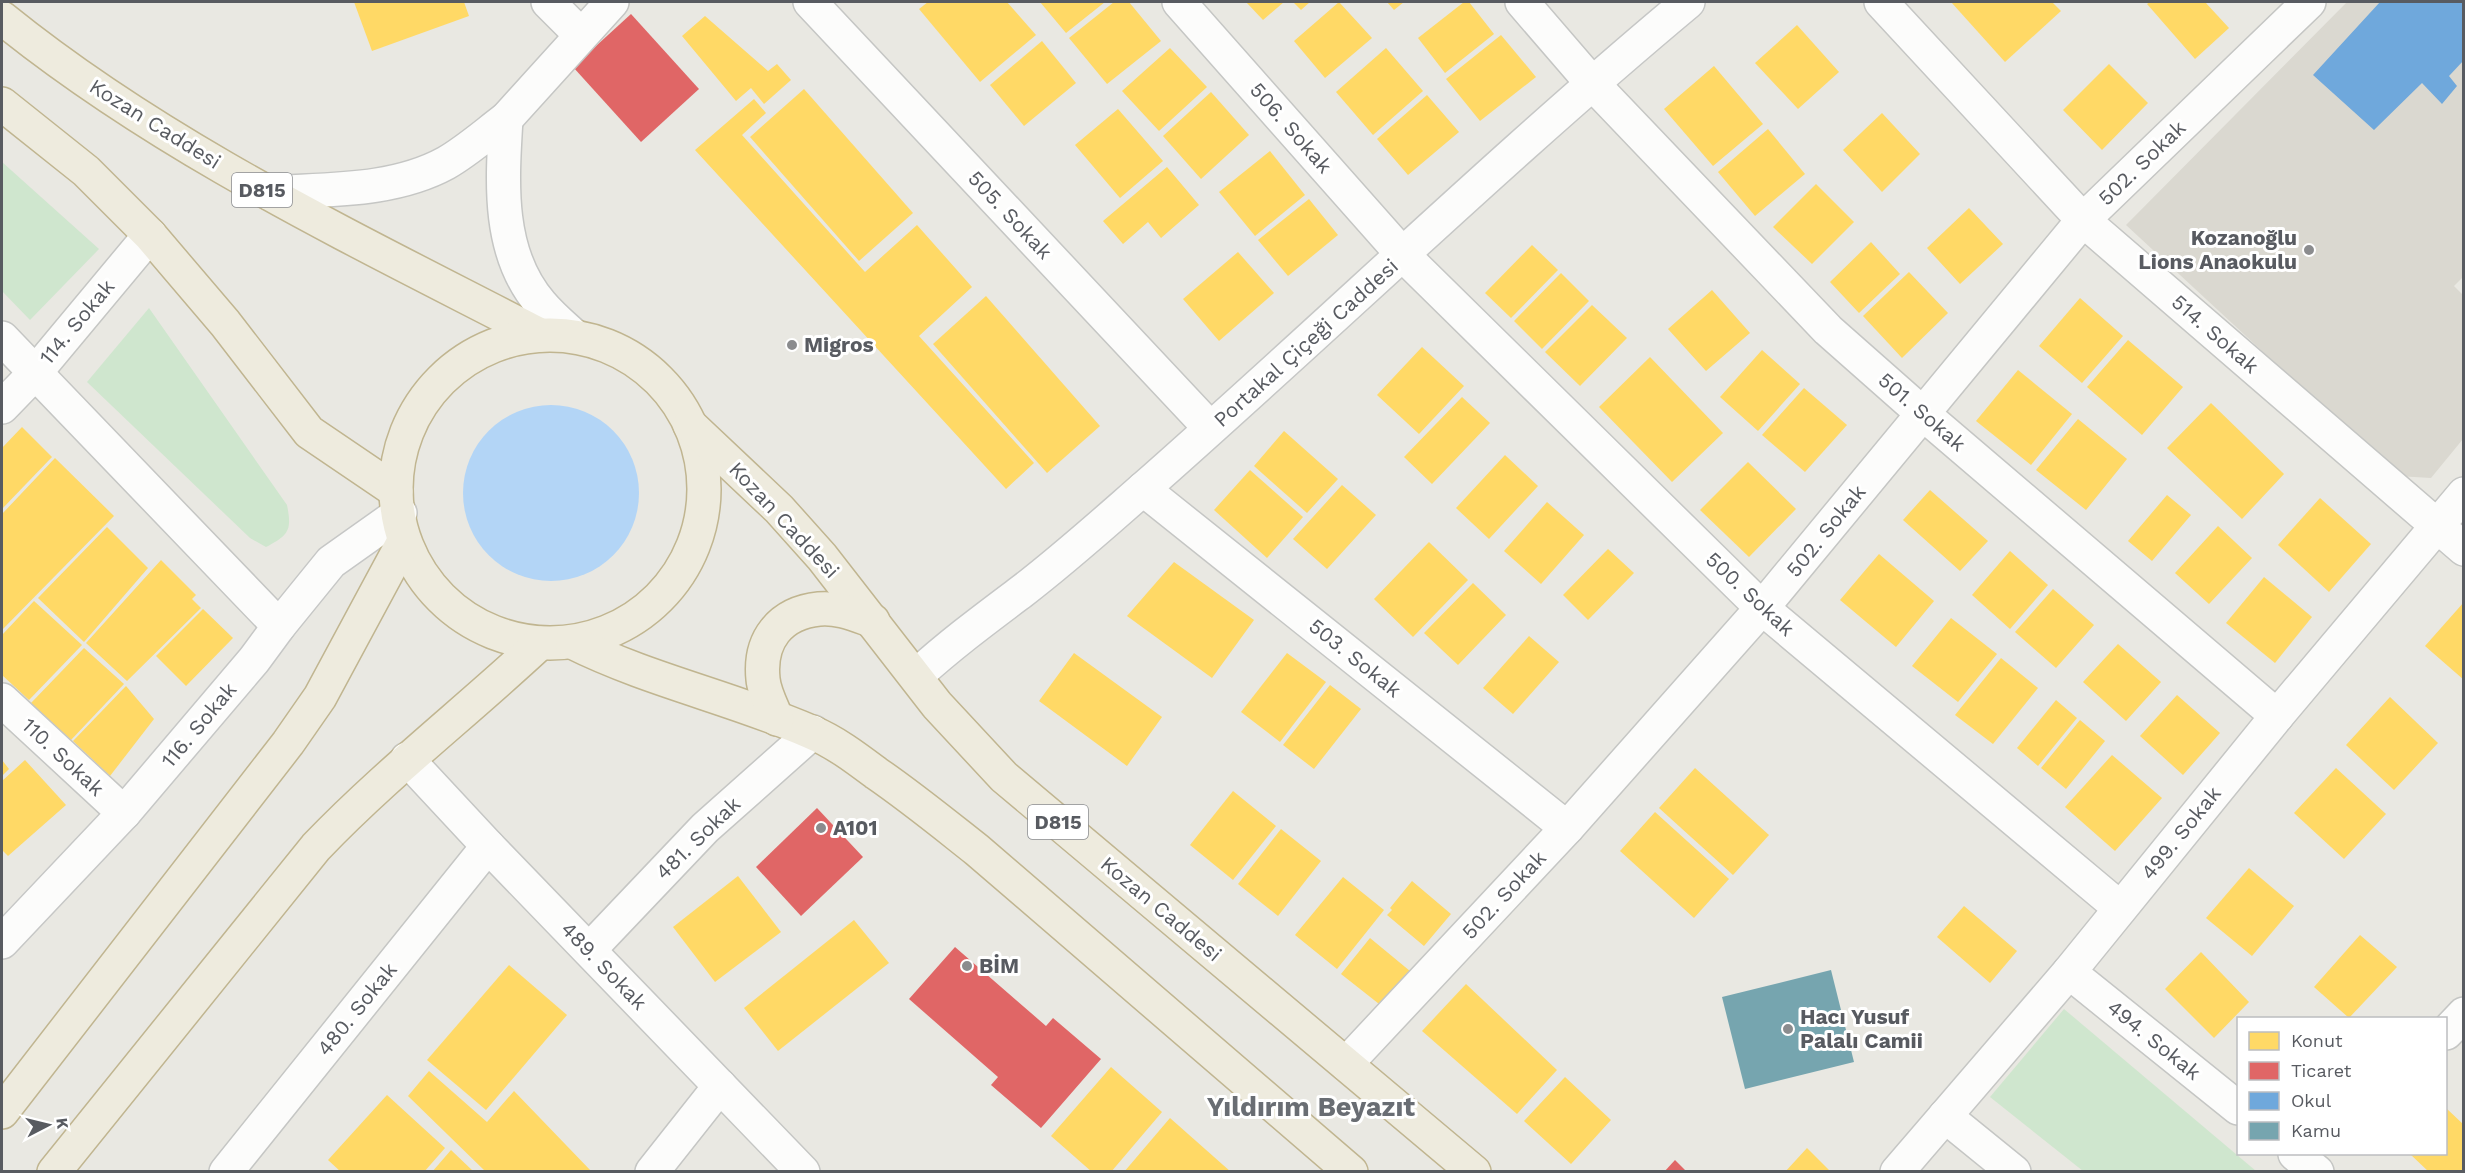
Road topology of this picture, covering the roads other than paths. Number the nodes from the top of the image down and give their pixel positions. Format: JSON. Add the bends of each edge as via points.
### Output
{"nodes":[{"id":1,"x":548,"y":2,"type":"edge"},
{"id":2,"x":612,"y":2,"type":"edge"},
{"id":3,"x":810,"y":2,"type":"edge"},
{"id":4,"x":1179,"y":2,"type":"edge"},
{"id":5,"x":1522,"y":2,"type":"edge"},
{"id":6,"x":1688,"y":2,"type":"edge"},
{"id":7,"x":1881,"y":2,"type":"edge"},
{"id":8,"x":2308,"y":2,"type":"edge"},
{"id":9,"x":2,"y":18,"type":"edge"},
{"id":10,"x":581,"y":35,"type":"junction"},
{"id":11,"x":1591,"y":82,"type":"junction"},
{"id":12,"x":2,"y":104,"type":"edge"},
{"id":13,"x":506,"y":119,"type":"junction"},
{"id":14,"x":269,"y":194,"type":"junction"},
{"id":15,"x":2083,"y":220,"type":"junction"},
{"id":16,"x":150,"y":235,"type":"junction"},
{"id":17,"x":1403,"y":255,"type":"junction"},
{"id":18,"x":540,"y":335,"type":"junction"},
{"id":19,"x":574,"y":336,"type":"junction"},
{"id":20,"x":2,"y":338,"type":"edge"},
{"id":21,"x":35,"y":373,"type":"junction"},
{"id":22,"x":2,"y":407,"type":"edge"},
{"id":23,"x":1922,"y":413,"type":"junction"},
{"id":24,"x":690,"y":425,"type":"junction"},
{"id":25,"x":1210,"y":428,"type":"junction"},
{"id":26,"x":1143,"y":489,"type":"junction"},
{"id":27,"x":2463,"y":494,"type":"edge"},
{"id":28,"x":400,"y":515,"type":"junction"},
{"id":29,"x":2437,"y":526,"type":"junction"},
{"id":30,"x":2463,"y":549,"type":"edge"},
{"id":31,"x":1762,"y":608,"type":"junction"},
{"id":32,"x":873,"y":621,"type":"junction"},
{"id":33,"x":279,"y":626,"type":"junction"},
{"id":34,"x":572,"y":642,"type":"junction"},
{"id":35,"x":540,"y":643,"type":"junction"},
{"id":36,"x":916,"y":676,"type":"junction"},
{"id":37,"x":2,"y":700,"type":"edge"},
{"id":38,"x":2277,"y":716,"type":"junction"},
{"id":39,"x":777,"y":719,"type":"junction"},
{"id":40,"x":813,"y":732,"type":"junction"},
{"id":41,"x":407,"y":759,"type":"junction"},
{"id":42,"x":124,"y":813,"type":"junction"},
{"id":43,"x":1567,"y":828,"type":"junction"},
{"id":44,"x":488,"y":846,"type":"junction"},
{"id":45,"x":2120,"y":908,"type":"junction"},
{"id":46,"x":2,"y":942,"type":"edge"},
{"id":47,"x":589,"y":950,"type":"junction"},
{"id":48,"x":2068,"y":972,"type":"junction"},
{"id":49,"x":2463,"y":1014,"type":"edge"},
{"id":50,"x":2447,"y":1031,"type":"edge"},
{"id":51,"x":1346,"y":1064,"type":"junction"},
{"id":52,"x":720,"y":1086,"type":"junction"},
{"id":53,"x":2237,"y":1107,"type":"edge"},
{"id":54,"x":2,"y":1112,"type":"edge"},
{"id":55,"x":1945,"y":1116,"type":"junction"},
{"id":56,"x":54,"y":1172,"type":"edge"},
{"id":57,"x":226,"y":1172,"type":"edge"},
{"id":58,"x":652,"y":1172,"type":"edge"},
{"id":59,"x":803,"y":1172,"type":"edge"},
{"id":60,"x":1351,"y":1172,"type":"edge"},
{"id":61,"x":1473,"y":1172,"type":"edge"},
{"id":62,"x":1897,"y":1172,"type":"edge"},
{"id":63,"x":2014,"y":1172,"type":"edge"}],
"edges":[{"from":1,"to":10,"type":"street"},
{"from":2,"to":10,"type":"street"},
{"from":3,"to":25,"type":"street","name":"505. Sokak"},
{"from":4,"to":17,"type":"street","name":"506. Sokak"},
{"from":5,"to":11,"type":"street","name":"501. Sokak"},
{"from":6,"to":11,"type":"street","name":"Portakal Çiçeği Caddesi"},
{"from":7,"to":15,"type":"street","name":"514. Sokak"},
{"from":8,"to":15,"type":"street","name":"502. Sokak"},
{"from":9,"to":14,"type":"highway","name":"Kozan Caddesi","number":"D815","via":[[50,57],[147,122]]},
{"from":10,"to":13,"type":"street"},
{"from":11,"to":17,"type":"street","name":"Portakal Çiçeği Caddesi"},
{"from":11,"to":23,"type":"street","name":"501. Sokak","via":[[1828,330]]},
{"from":12,"to":16,"type":"highway","via":[[86,171]]},
{"from":13,"to":14,"type":"street","via":[[445,163],[398,181]]},
{"from":13,"to":19,"type":"street","via":[[505,204],[511,250],[522,276],[541,304]]},
{"from":14,"to":18,"type":"highway","name":"Kozan Caddesi","number":"D815"},
{"from":15,"to":23,"type":"street","name":"502. Sokak"},
{"from":15,"to":29,"type":"street","name":"514. Sokak"},
{"from":16,"to":21,"type":"street","name":"114. Sokak"},
{"from":16,"to":28,"type":"highway","via":[[309,432]]},
{"from":17,"to":25,"type":"street","name":"Portakal Çiçeği Caddesi"},
{"from":17,"to":31,"type":"street","name":"500. Sokak"},
{"from":18,"to":19,"type":"highway"},
{"from":18,"to":28,"type":"highway","via":[[506,340],[467,359],[443,377],[420,406],[400,455]]},
{"from":19,"to":24,"type":"highway","via":[[623,353],[640,366],[662,383]]},
{"from":20,"to":21,"type":"street"},
{"from":21,"to":22,"type":"street","name":"114. Sokak"},
{"from":21,"to":33,"type":"street"},
{"from":23,"to":31,"type":"street","name":"502. Sokak"},
{"from":23,"to":38,"type":"street","name":"501. Sokak"},
{"from":24,"to":32,"type":"highway","name":"Kozan Caddesi","number":"D815","via":[[779,509]]},
{"from":24,"to":34,"type":"highway","via":[[699,450],[703,506],[697,536],[685,564],[650,607],[618,627]]},
{"from":25,"to":26,"type":"street","name":"Portakal Çiçeği Caddesi"},
{"from":26,"to":36,"type":"street","name":"Portakal Çiçeği Caddesi"},
{"from":26,"to":43,"type":"street","name":"503. Sokak"},
{"from":27,"to":29,"type":"street","name":"499. Sokak"},
{"from":28,"to":33,"type":"street","name":"116. Sokak","via":[[331,562]]},
{"from":28,"to":35,"type":"highway","via":[[419,570],[443,600],[465,618],[503,636]]},
{"from":28,"to":54,"type":"highway","via":[[320,697]]},
{"from":29,"to":30,"type":"street","name":"514. Sokak"},
{"from":29,"to":38,"type":"street","name":"499. Sokak"},
{"from":31,"to":43,"type":"street","name":"502. Sokak"},
{"from":31,"to":45,"type":"street","name":"500. Sokak"},
{"from":32,"to":36,"type":"highway","name":"Kozan Caddesi","number":"D815"},
{"from":32,"to":39,"type":"highway","name":"Kozan Caddesi","via":[[847,611],[820,608],[791,615],[771,634],[762,655],[763,682]]},
{"from":33,"to":42,"type":"street","name":"116. Sokak"},
{"from":34,"to":35,"type":"highway"},
{"from":34,"to":39,"type":"highway","via":[[642,673]]},
{"from":35,"to":41,"type":"highway"},
{"from":36,"to":51,"type":"highway","name":"Kozan Caddesi","number":"D815","via":[[937,705],[1004,777]]},
{"from":37,"to":42,"type":"street","name":"110. Sokak"},
{"from":38,"to":45,"type":"street","name":"499. Sokak"},
{"from":39,"to":40,"type":"highway"},
{"from":40,"to":47,"type":"street","name":"481. Sokak","via":[[705,828]]},
{"from":40,"to":60,"type":"highway","via":[[907,795],[977,850]]},
{"from":41,"to":44,"type":"street","name":"489. Sokak"},
{"from":41,"to":56,"type":"highway","via":[[316,847]]},
{"from":42,"to":46,"type":"street","name":"116. Sokak"},
{"from":43,"to":51,"type":"street","name":"502. Sokak"},
{"from":44,"to":47,"type":"street","name":"489. Sokak"},
{"from":44,"to":57,"type":"street","name":"480. Sokak"},
{"from":45,"to":48,"type":"street","name":"499. Sokak"},
{"from":47,"to":52,"type":"street","name":"489. Sokak"},
{"from":48,"to":53,"type":"street","name":"494. Sokak"},
{"from":48,"to":55,"type":"street","name":"499. Sokak"},
{"from":49,"to":50,"type":"street"},
{"from":51,"to":61,"type":"highway","name":"Kozan Caddesi","number":"D815"},
{"from":52,"to":58,"type":"street"},
{"from":52,"to":59,"type":"street","name":"489. Sokak"},
{"from":55,"to":62,"type":"street","name":"499. Sokak"},
{"from":55,"to":63,"type":"street"}]}
